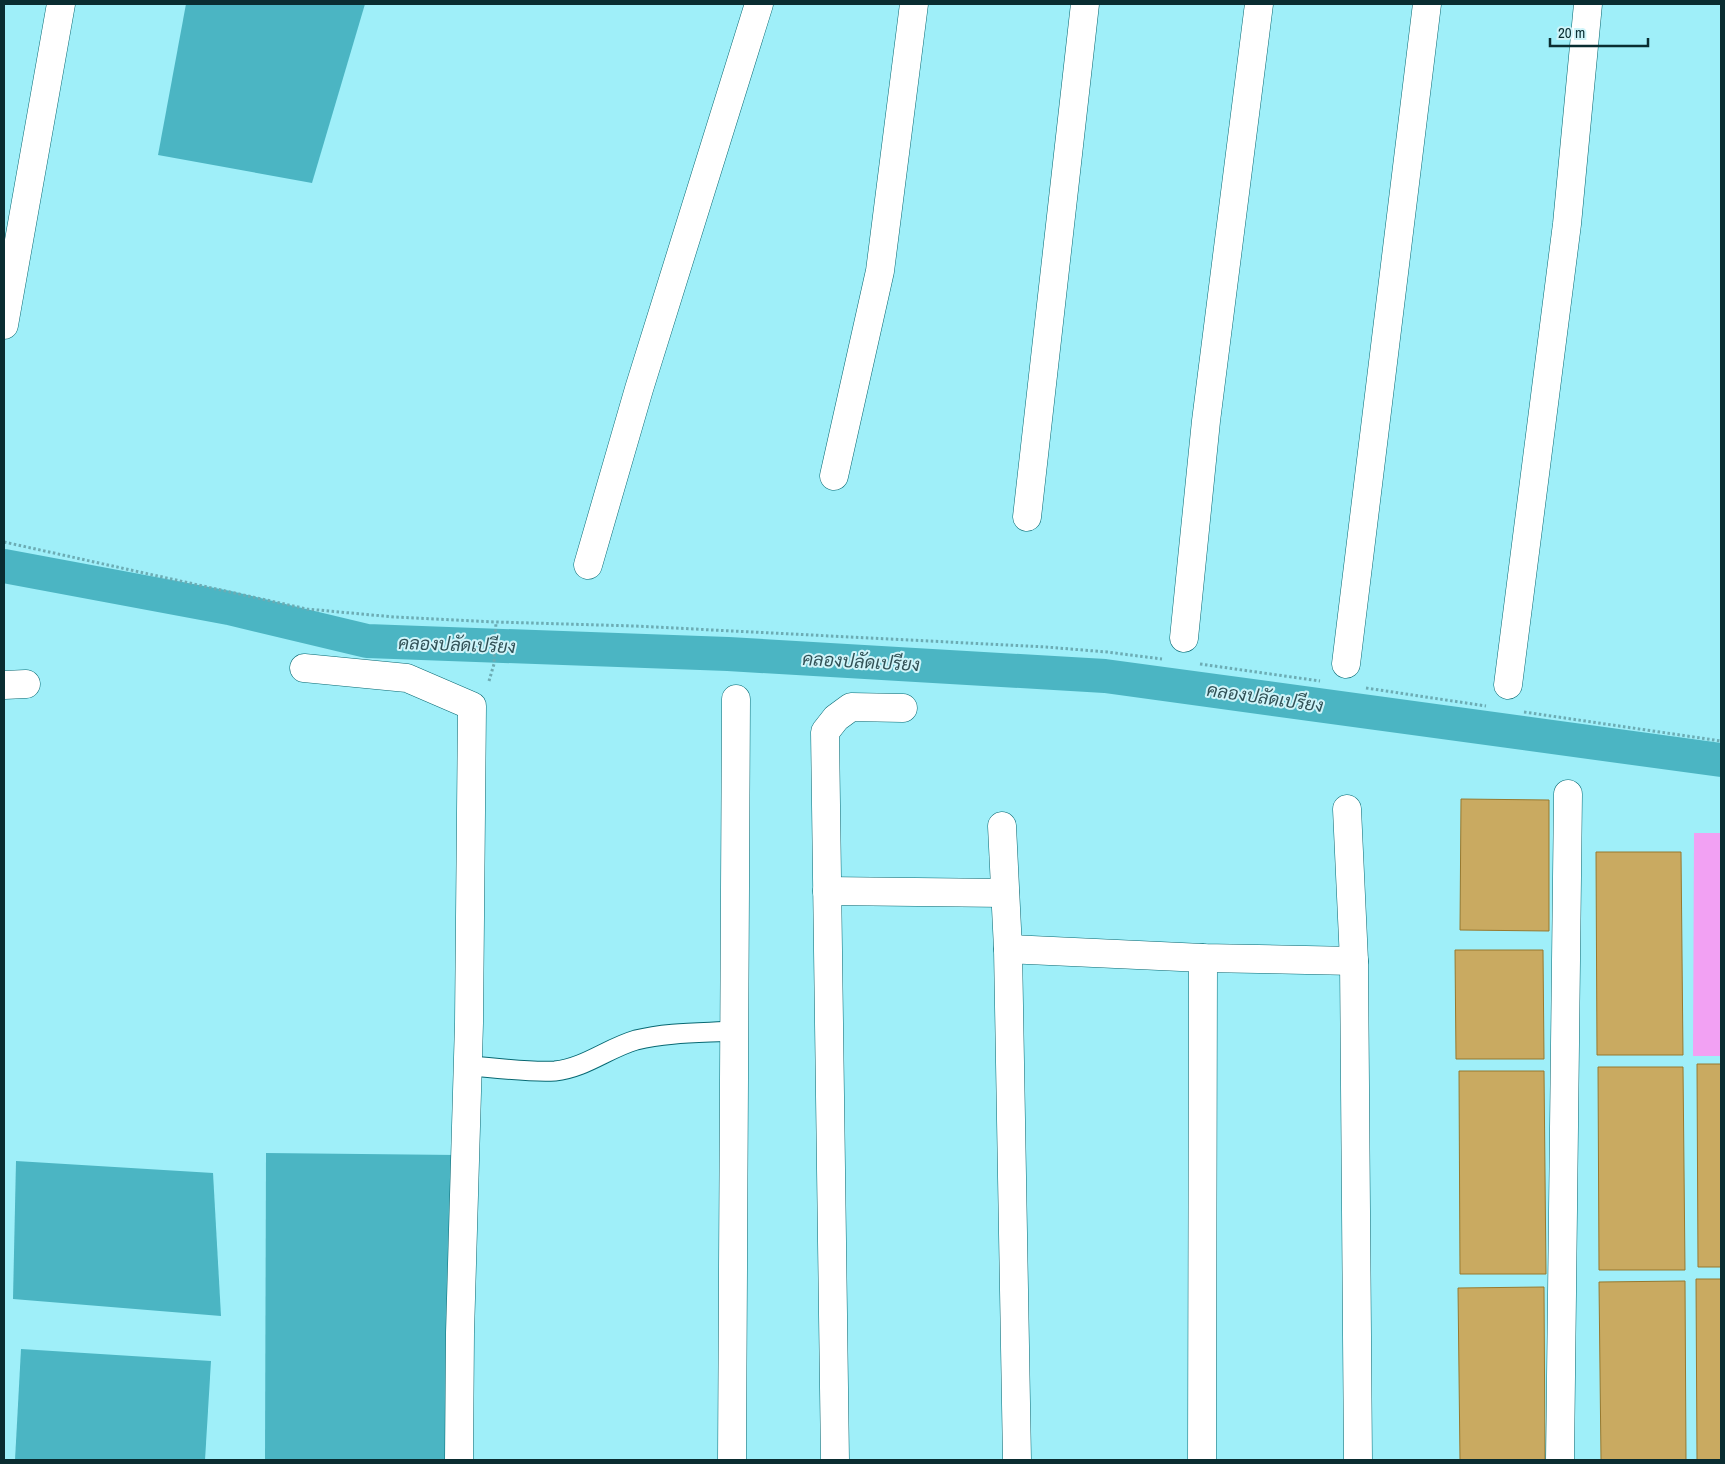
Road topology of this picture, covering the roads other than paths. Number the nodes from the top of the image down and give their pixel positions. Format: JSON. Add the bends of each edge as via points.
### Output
{"nodes":[{"id":1,"x":61,"y":4,"type":"edge"},
{"id":2,"x":759,"y":4,"type":"edge"},
{"id":3,"x":914,"y":4,"type":"edge"},
{"id":4,"x":1085,"y":4,"type":"edge"},
{"id":5,"x":1259,"y":4,"type":"edge"},
{"id":6,"x":1427,"y":4,"type":"edge"},
{"id":7,"x":1588,"y":4,"type":"edge"},
{"id":8,"x":4,"y":325,"type":"edge"},
{"id":9,"x":834,"y":476,"type":"dead end"},
{"id":10,"x":1027,"y":517,"type":"dead end"},
{"id":11,"x":588,"y":565,"type":"dead end"},
{"id":12,"x":1184,"y":638,"type":"dead end"},
{"id":13,"x":1346,"y":664,"type":"dead end"},
{"id":14,"x":304,"y":668,"type":"dead end"},
{"id":15,"x":1508,"y":684,"type":"dead end"},
{"id":16,"x":736,"y":699,"type":"dead end"},
{"id":17,"x":902,"y":708,"type":"dead end"},
{"id":18,"x":1568,"y":794,"type":"dead end"},
{"id":19,"x":1347,"y":809,"type":"dead end"},
{"id":20,"x":1002,"y":826,"type":"dead end"},
{"id":21,"x":827,"y":891,"type":"junction"},
{"id":22,"x":1005,"y":893,"type":"junction"},
{"id":23,"x":1008,"y":949,"type":"junction"},
{"id":24,"x":1203,"y":958,"type":"junction"},
{"id":25,"x":1354,"y":961,"type":"junction"},
{"id":26,"x":735,"y":1031,"type":"junction"},
{"id":27,"x":467,"y":1066,"type":"junction"},
{"id":28,"x":459,"y":1460,"type":"edge"},
{"id":29,"x":732,"y":1460,"type":"edge"},
{"id":30,"x":835,"y":1460,"type":"edge"},
{"id":31,"x":1018,"y":1460,"type":"edge"},
{"id":32,"x":1202,"y":1460,"type":"edge"},
{"id":33,"x":1358,"y":1460,"type":"edge"},
{"id":34,"x":1560,"y":1460,"type":"edge"}],
"edges":[{"from":1,"to":8,"type":"street"},
{"from":2,"to":11,"type":"street","via":[[644,370]]},
{"from":3,"to":9,"type":"street","via":[[880,271]]},
{"from":4,"to":10,"type":"street"},
{"from":5,"to":12,"type":"street","via":[[1206,421]]},
{"from":6,"to":13,"type":"street"},
{"from":7,"to":15,"type":"street","via":[[1567,224]]},
{"from":14,"to":27,"type":"street","via":[[408,678],[472,706]]},
{"from":16,"to":26,"type":"street"},
{"from":17,"to":21,"type":"street","via":[[851,707],[836,718],[826,732]]},
{"from":18,"to":34,"type":"street"},
{"from":19,"to":25,"type":"street"},
{"from":20,"to":22,"type":"street"},
{"from":21,"to":22,"type":"street"},
{"from":21,"to":30,"type":"street"},
{"from":22,"to":23,"type":"street"},
{"from":23,"to":24,"type":"street"},
{"from":23,"to":31,"type":"street"},
{"from":24,"to":25,"type":"street"},
{"from":24,"to":32,"type":"street"},
{"from":25,"to":33,"type":"street"},
{"from":26,"to":27,"type":"lane","via":[[666,1034],[612,1049],[584,1064],[554,1071]]},
{"from":26,"to":29,"type":"street"},
{"from":27,"to":28,"type":"street"}]}
